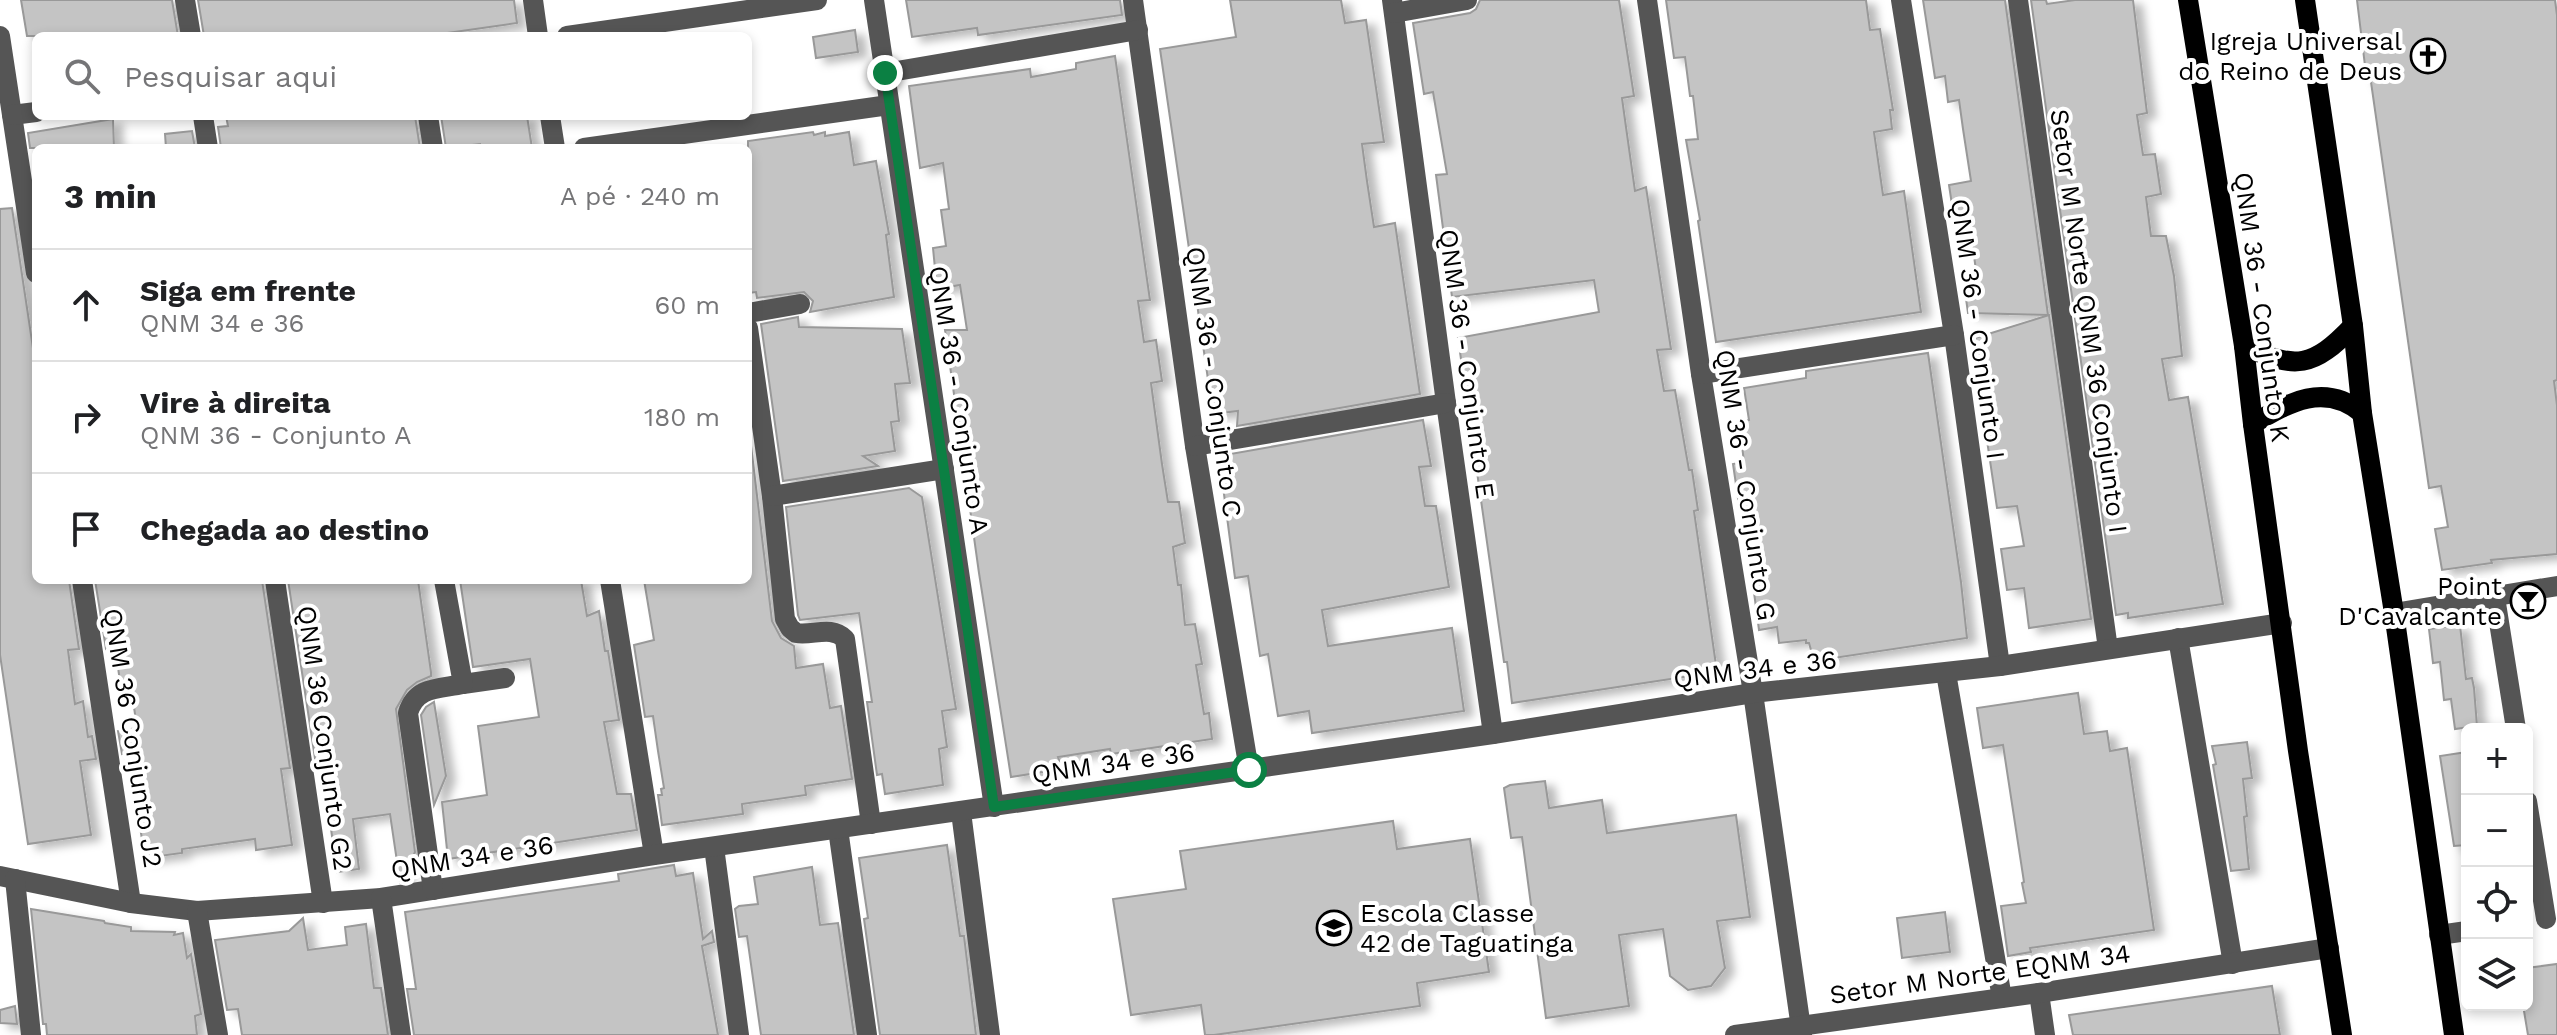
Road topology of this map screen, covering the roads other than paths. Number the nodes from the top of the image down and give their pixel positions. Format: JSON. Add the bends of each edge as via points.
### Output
{"nodes":[{"id":1,"x":185,"y":0,"type":"edge"},
{"id":2,"x":533,"y":0,"type":"edge"},
{"id":3,"x":817,"y":0,"type":"edge"},
{"id":4,"x":874,"y":0,"type":"edge"},
{"id":5,"x":1133,"y":0,"type":"edge"},
{"id":6,"x":1467,"y":0,"type":"edge"},
{"id":7,"x":1647,"y":0,"type":"edge"},
{"id":8,"x":1901,"y":0,"type":"edge"},
{"id":9,"x":2018,"y":0,"type":"edge"},
{"id":10,"x":2188,"y":0,"type":"edge"},
{"id":11,"x":2305,"y":0,"type":"edge"},
{"id":12,"x":1393,"y":6,"type":"edge"},
{"id":13,"x":1138,"y":30,"type":"junction"},
{"id":14,"x":190,"y":32,"type":"edge"},
{"id":15,"x":537,"y":32,"type":"edge"},
{"id":16,"x":595,"y":32,"type":"edge"},
{"id":17,"x":0,"y":36,"type":"edge"},
{"id":18,"x":885,"y":73,"type":"junction"},
{"id":19,"x":889,"y":105,"type":"junction"},
{"id":20,"x":32,"y":112,"type":"edge"},
{"id":21,"x":12,"y":115,"type":"junction"},
{"id":22,"x":204,"y":120,"type":"edge"},
{"id":23,"x":429,"y":120,"type":"edge"},
{"id":24,"x":551,"y":120,"type":"edge"},
{"id":25,"x":671,"y":142,"type":"edge"},
{"id":26,"x":207,"y":144,"type":"edge"},
{"id":27,"x":432,"y":144,"type":"edge"},
{"id":28,"x":554,"y":144,"type":"edge"},
{"id":29,"x":642,"y":144,"type":"edge"},
{"id":30,"x":32,"y":247,"type":"edge"},
{"id":31,"x":800,"y":304,"type":"dead end"},
{"id":32,"x":752,"y":312,"type":"edge"},
{"id":33,"x":2353,"y":326,"type":"junction"},
{"id":34,"x":1954,"y":335,"type":"junction"},
{"id":35,"x":2244,"y":346,"type":"junction"},
{"id":36,"x":752,"y":356,"type":"edge"},
{"id":37,"x":1701,"y":374,"type":"junction"},
{"id":38,"x":1446,"y":403,"type":"junction"},
{"id":39,"x":2362,"y":413,"type":"junction"},
{"id":40,"x":2253,"y":424,"type":"junction"},
{"id":41,"x":1195,"y":446,"type":"junction"},
{"id":42,"x":944,"y":469,"type":"junction"},
{"id":43,"x":772,"y":496,"type":"junction"},
{"id":44,"x":83,"y":584,"type":"edge"},
{"id":45,"x":276,"y":584,"type":"edge"},
{"id":46,"x":445,"y":584,"type":"edge"},
{"id":47,"x":611,"y":584,"type":"edge"},
{"id":48,"x":2557,"y":586,"type":"edge"},
{"id":49,"x":2495,"y":597,"type":"junction"},
{"id":50,"x":2394,"y":613,"type":"junction"},
{"id":51,"x":2282,"y":623,"type":"junction"},
{"id":52,"x":2178,"y":638,"type":"junction"},
{"id":53,"x":2108,"y":649,"type":"junction"},
{"id":54,"x":2000,"y":666,"type":"junction"},
{"id":55,"x":1946,"y":673,"type":"junction"},
{"id":56,"x":505,"y":678,"type":"dead end"},
{"id":57,"x":463,"y":684,"type":"junction"},
{"id":58,"x":1753,"y":693,"type":"junction"},
{"id":59,"x":2515,"y":723,"type":"edge"},
{"id":60,"x":1493,"y":734,"type":"junction"},
{"id":61,"x":1249,"y":770,"type":"junction"},
{"id":62,"x":994,"y":807,"type":"junction"},
{"id":63,"x":961,"y":812,"type":"junction"},
{"id":64,"x":871,"y":824,"type":"junction"},
{"id":65,"x":838,"y":829,"type":"junction"},
{"id":66,"x":2533,"y":845,"type":"edge"},
{"id":67,"x":714,"y":847,"type":"junction"},
{"id":68,"x":654,"y":855,"type":"junction"},
{"id":69,"x":8,"y":878,"type":"edge"},
{"id":70,"x":433,"y":890,"type":"junction"},
{"id":71,"x":381,"y":898,"type":"junction"},
{"id":72,"x":131,"y":903,"type":"junction"},
{"id":73,"x":323,"y":903,"type":"junction"},
{"id":74,"x":197,"y":911,"type":"junction"},
{"id":75,"x":2543,"y":919,"type":"edge"},
{"id":76,"x":2461,"y":932,"type":"edge"},
{"id":77,"x":2439,"y":935,"type":"junction"},
{"id":78,"x":2329,"y":948,"type":"junction"},
{"id":79,"x":2233,"y":964,"type":"junction"},
{"id":80,"x":2039,"y":993,"type":"junction"},
{"id":81,"x":2002,"y":998,"type":"junction"},
{"id":82,"x":1801,"y":1030,"type":"edge"},
{"id":83,"x":31,"y":1035,"type":"edge"},
{"id":84,"x":218,"y":1035,"type":"edge"},
{"id":85,"x":401,"y":1035,"type":"edge"},
{"id":86,"x":739,"y":1035,"type":"edge"},
{"id":87,"x":867,"y":1035,"type":"edge"},
{"id":88,"x":990,"y":1035,"type":"edge"},
{"id":89,"x":1735,"y":1035,"type":"edge"},
{"id":90,"x":2045,"y":1035,"type":"edge"},
{"id":91,"x":2342,"y":1035,"type":"edge"},
{"id":92,"x":2454,"y":1035,"type":"edge"}],
"edges":[{"from":1,"to":14,"type":"street"},
{"from":2,"to":15,"type":"street"},
{"from":3,"to":16,"type":"street"},
{"from":4,"to":18,"type":"street","name":"QNM 36 - Conjunto A"},
{"from":5,"to":13,"type":"street","name":"QNM 36 - Conjunto C"},
{"from":6,"to":12,"type":"street"},
{"from":7,"to":37,"type":"street","name":"QNM 36 - Conjunto G"},
{"from":8,"to":34,"type":"street","name":"QNM 36 - Conjunto I"},
{"from":9,"to":53,"type":"street","name":"Setor M Norte QNM 36 Conjunto I"},
{"from":10,"to":35,"type":"main road","name":"QNM 36 - Conjunto K"},
{"from":11,"to":33,"type":"main road"},
{"from":12,"to":38,"type":"street","name":"QNM 36 - Conjunto E"},
{"from":13,"to":18,"type":"street"},
{"from":13,"to":41,"type":"street","name":"QNM 36 - Conjunto C"},
{"from":17,"to":21,"type":"street"},
{"from":18,"to":19,"type":"street","name":"QNM 36 - Conjunto A"},
{"from":19,"to":25,"type":"street"},
{"from":19,"to":42,"type":"street","name":"QNM 36 - Conjunto A"},
{"from":20,"to":21,"type":"street"},
{"from":21,"to":30,"type":"street"},
{"from":22,"to":26,"type":"street"},
{"from":23,"to":27,"type":"street"},
{"from":24,"to":28,"type":"street"},
{"from":25,"to":29,"type":"street"},
{"from":31,"to":32,"type":"street"},
{"from":33,"to":35,"type":"main road","via":[[2320,355],[2302,363],[2270,358]]},
{"from":33,"to":39,"type":"main road"},
{"from":34,"to":37,"type":"street"},
{"from":34,"to":54,"type":"street","name":"QNM 36 - Conjunto I"},
{"from":35,"to":40,"type":"main road","name":"QNM 36 - Conjunto K"},
{"from":36,"to":43,"type":"street"},
{"from":37,"to":58,"type":"street","name":"QNM 36 - Conjunto G"},
{"from":38,"to":41,"type":"street"},
{"from":38,"to":60,"type":"street","name":"QNM 36 - Conjunto E"},
{"from":39,"to":40,"type":"main road","via":[[2339,398],[2321,397],[2278,409]]},
{"from":39,"to":50,"type":"main road"},
{"from":40,"to":51,"type":"main road","name":"QNM 36 - Conjunto K"},
{"from":41,"to":61,"type":"street","name":"QNM 36 - Conjunto C"},
{"from":42,"to":43,"type":"street"},
{"from":42,"to":62,"type":"street","name":"QNM 36 - Conjunto A"},
{"from":43,"to":64,"type":"street","via":[[785,619],[803,634],[832,631],[845,639]]},
{"from":44,"to":72,"type":"street","name":"QNM 36 Conjunto J2"},
{"from":45,"to":73,"type":"street","name":"QNM 36 Conjunto G2"},
{"from":46,"to":57,"type":"street"},
{"from":47,"to":68,"type":"street"},
{"from":48,"to":49,"type":"street"},
{"from":49,"to":50,"type":"street"},
{"from":49,"to":59,"type":"street"},
{"from":50,"to":77,"type":"main road"},
{"from":51,"to":52,"type":"street","name":"QNM 34 e 36"},
{"from":51,"to":78,"type":"main road","name":"QNM 36 - Conjunto K"},
{"from":52,"to":53,"type":"street","name":"QNM 34 e 36"},
{"from":52,"to":79,"type":"street"},
{"from":53,"to":54,"type":"street","name":"QNM 34 e 36"},
{"from":54,"to":55,"type":"street","name":"QNM 34 e 36"},
{"from":55,"to":58,"type":"street","name":"QNM 34 e 36"},
{"from":55,"to":81,"type":"street"},
{"from":56,"to":57,"type":"street"},
{"from":57,"to":70,"type":"street","via":[[424,691],[408,713]]},
{"from":58,"to":60,"type":"street","name":"QNM 34 e 36"},
{"from":58,"to":82,"type":"street","name":"QNM 36 - Conjunto G"},
{"from":60,"to":61,"type":"street","name":"QNM 34 e 36"},
{"from":61,"to":62,"type":"street","name":"QNM 34 e 36"},
{"from":62,"to":63,"type":"street","name":"QNM 34 e 36"},
{"from":63,"to":64,"type":"street","name":"QNM 34 e 36"},
{"from":63,"to":88,"type":"street"},
{"from":64,"to":65,"type":"street","name":"QNM 34 e 36"},
{"from":65,"to":67,"type":"street","name":"QNM 34 e 36"},
{"from":65,"to":87,"type":"street"},
{"from":66,"to":75,"type":"street"},
{"from":67,"to":68,"type":"street","name":"QNM 34 e 36"},
{"from":67,"to":86,"type":"street"},
{"from":68,"to":70,"type":"street","name":"QNM 34 e 36"},
{"from":69,"to":72,"type":"street","name":"QNM 34 e 36"},
{"from":69,"to":83,"type":"street"},
{"from":70,"to":71,"type":"street","name":"QNM 34 e 36"},
{"from":71,"to":73,"type":"street","name":"QNM 34 e 36"},
{"from":71,"to":85,"type":"street"},
{"from":72,"to":74,"type":"street","name":"QNM 34 e 36"},
{"from":73,"to":74,"type":"street","name":"QNM 34 e 36"},
{"from":74,"to":84,"type":"street"},
{"from":76,"to":77,"type":"street"},
{"from":77,"to":92,"type":"main road"},
{"from":78,"to":79,"type":"street","name":"Setor M Norte EQNM 34"},
{"from":78,"to":91,"type":"main road","name":"QNM 36 - Conjunto K"},
{"from":79,"to":80,"type":"street","name":"Setor M Norte EQNM 34"},
{"from":80,"to":81,"type":"street","name":"Setor M Norte EQNM 34"},
{"from":80,"to":90,"type":"street"},
{"from":81,"to":82,"type":"street","name":"Setor M Norte EQNM 34"},
{"from":82,"to":89,"type":"street","name":"Setor M Norte EQNM 34"}]}
